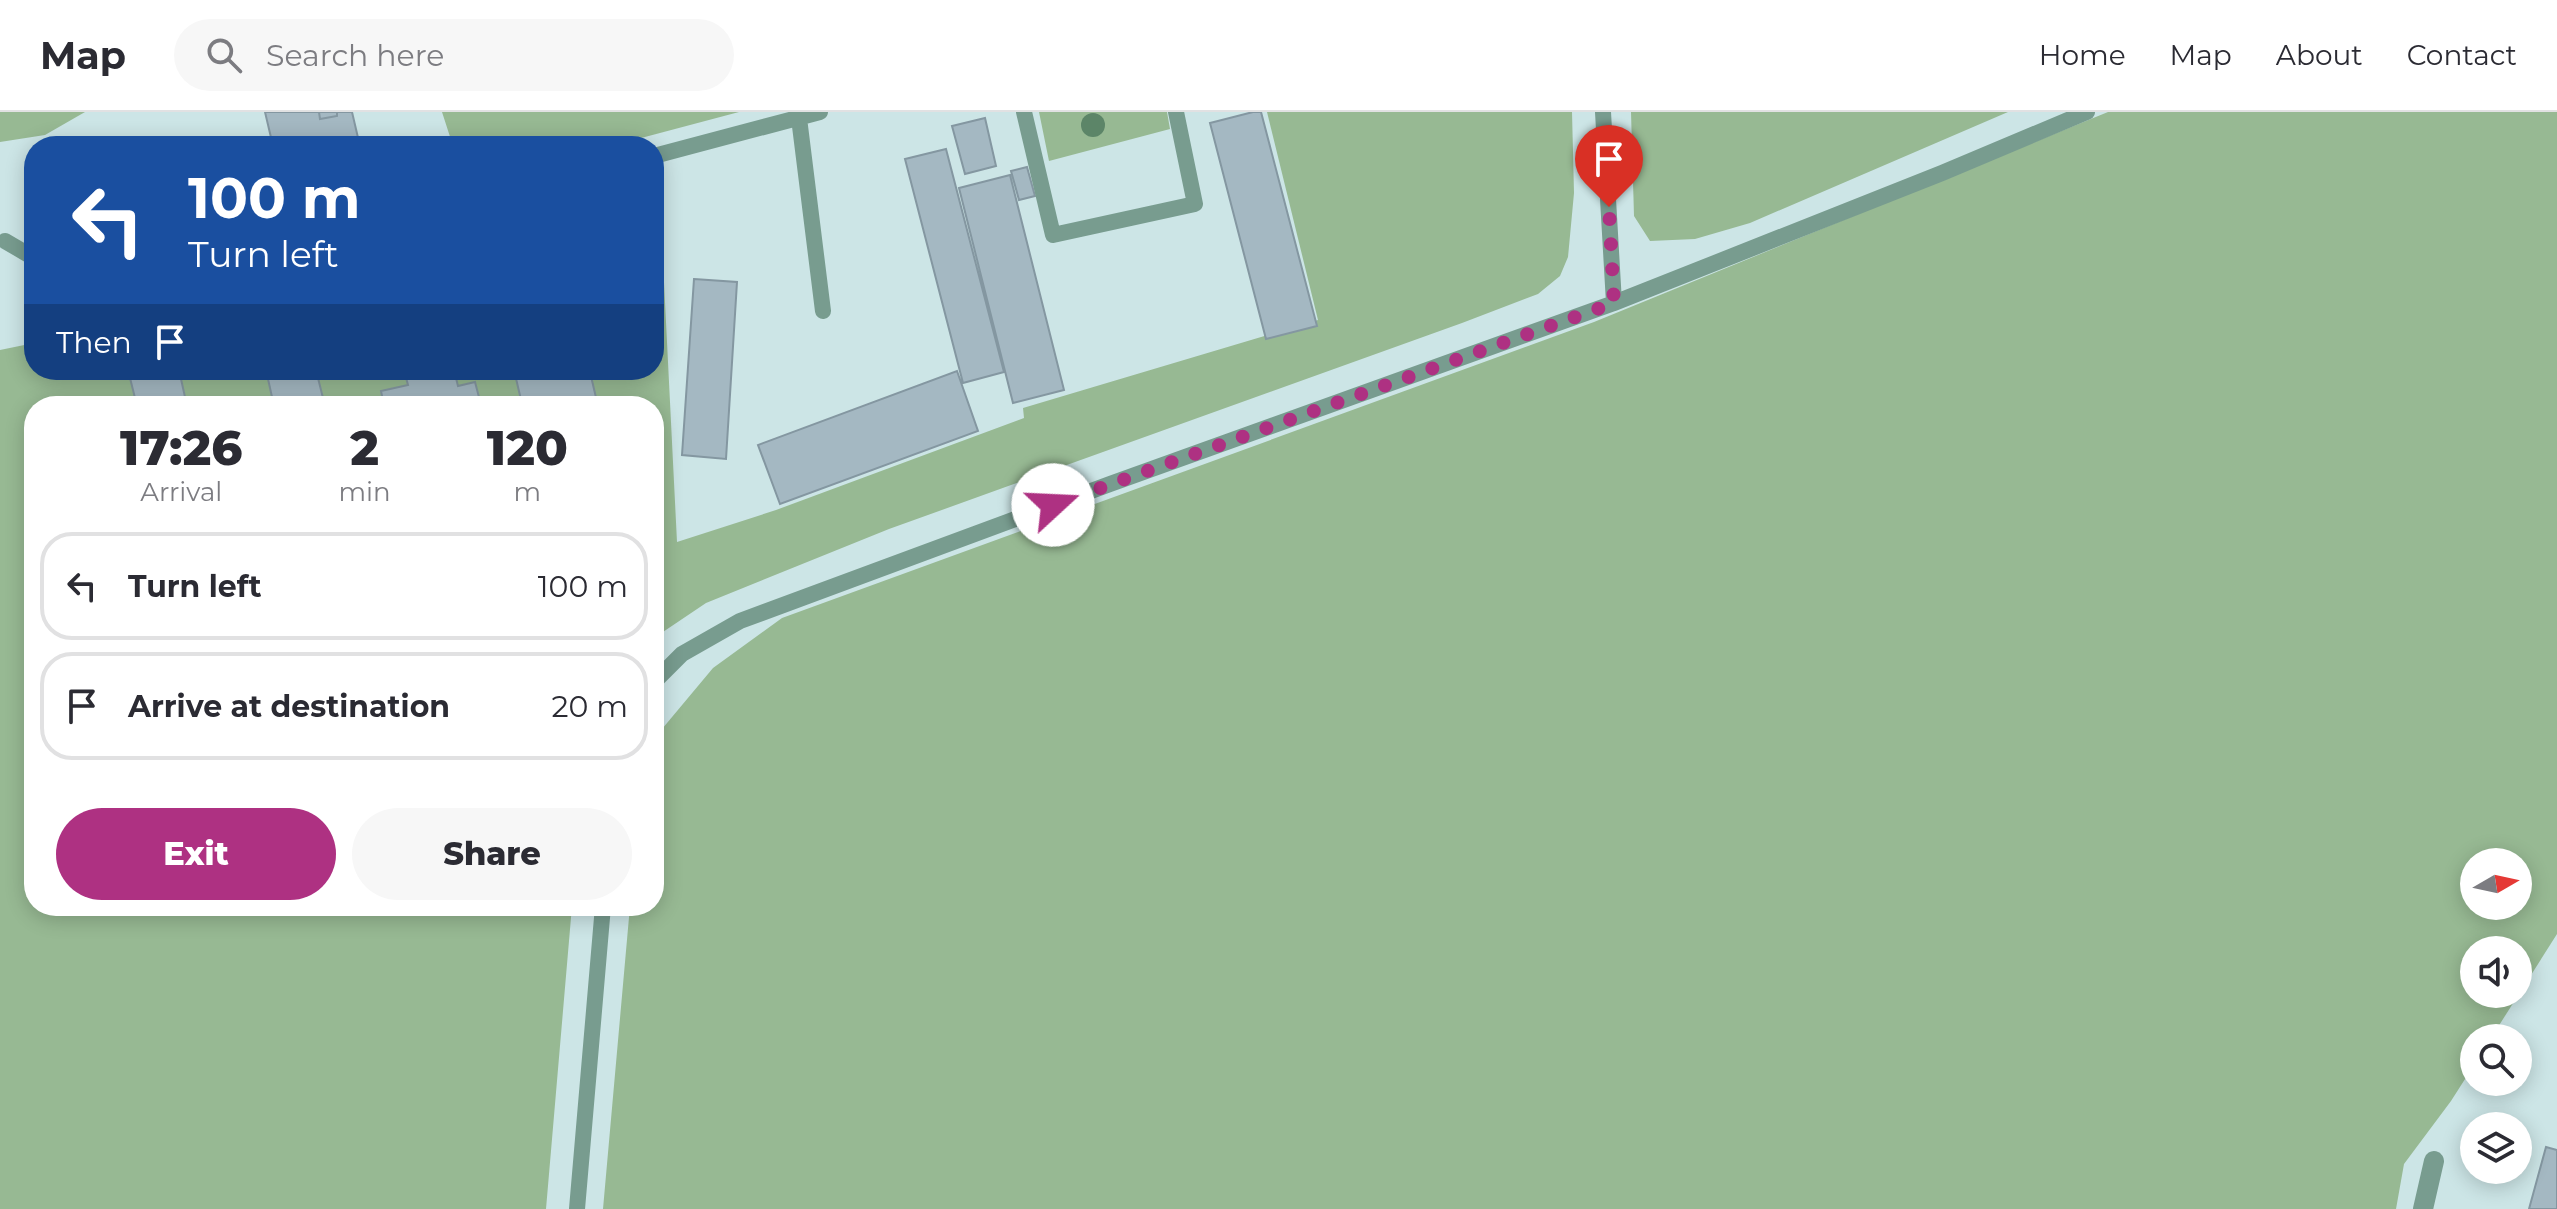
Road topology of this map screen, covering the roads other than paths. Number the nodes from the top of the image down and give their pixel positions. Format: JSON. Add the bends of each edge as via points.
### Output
{"nodes":[{"id":1,"x":820,"y":112,"type":"edge"},
{"id":2,"x":1024,"y":112,"type":"edge"},
{"id":3,"x":1176,"y":112,"type":"edge"},
{"id":4,"x":1603,"y":112,"type":"edge"},
{"id":5,"x":2087,"y":112,"type":"edge"},
{"id":6,"x":799,"y":118,"type":"junction"},
{"id":7,"x":664,"y":153,"type":"edge"},
{"id":8,"x":5,"y":241,"type":"dead end"},
{"id":9,"x":24,"y":252,"type":"edge"},
{"id":10,"x":1614,"y":303,"type":"junction"},
{"id":11,"x":823,"y":311,"type":"dead end"},
{"id":12,"x":664,"y":672,"type":"edge"},
{"id":13,"x":602,"y":916,"type":"edge"},
{"id":14,"x":2434,"y":1161,"type":"dead end"},
{"id":15,"x":577,"y":1209,"type":"edge"},
{"id":16,"x":2423,"y":1209,"type":"edge"}],
"edges":[{"from":1,"to":6,"type":"lane"},
{"from":2,"to":3,"type":"lane","via":[[1053,235],[1195,204]]},
{"from":4,"to":10,"type":"lane"},
{"from":5,"to":10,"type":"lane"},
{"from":6,"to":7,"type":"lane"},
{"from":6,"to":11,"type":"lane"},
{"from":8,"to":9,"type":"lane"},
{"from":10,"to":12,"type":"lane","via":[[740,621],[682,654]]},
{"from":13,"to":15,"type":"lane"},
{"from":14,"to":16,"type":"street"}]}
